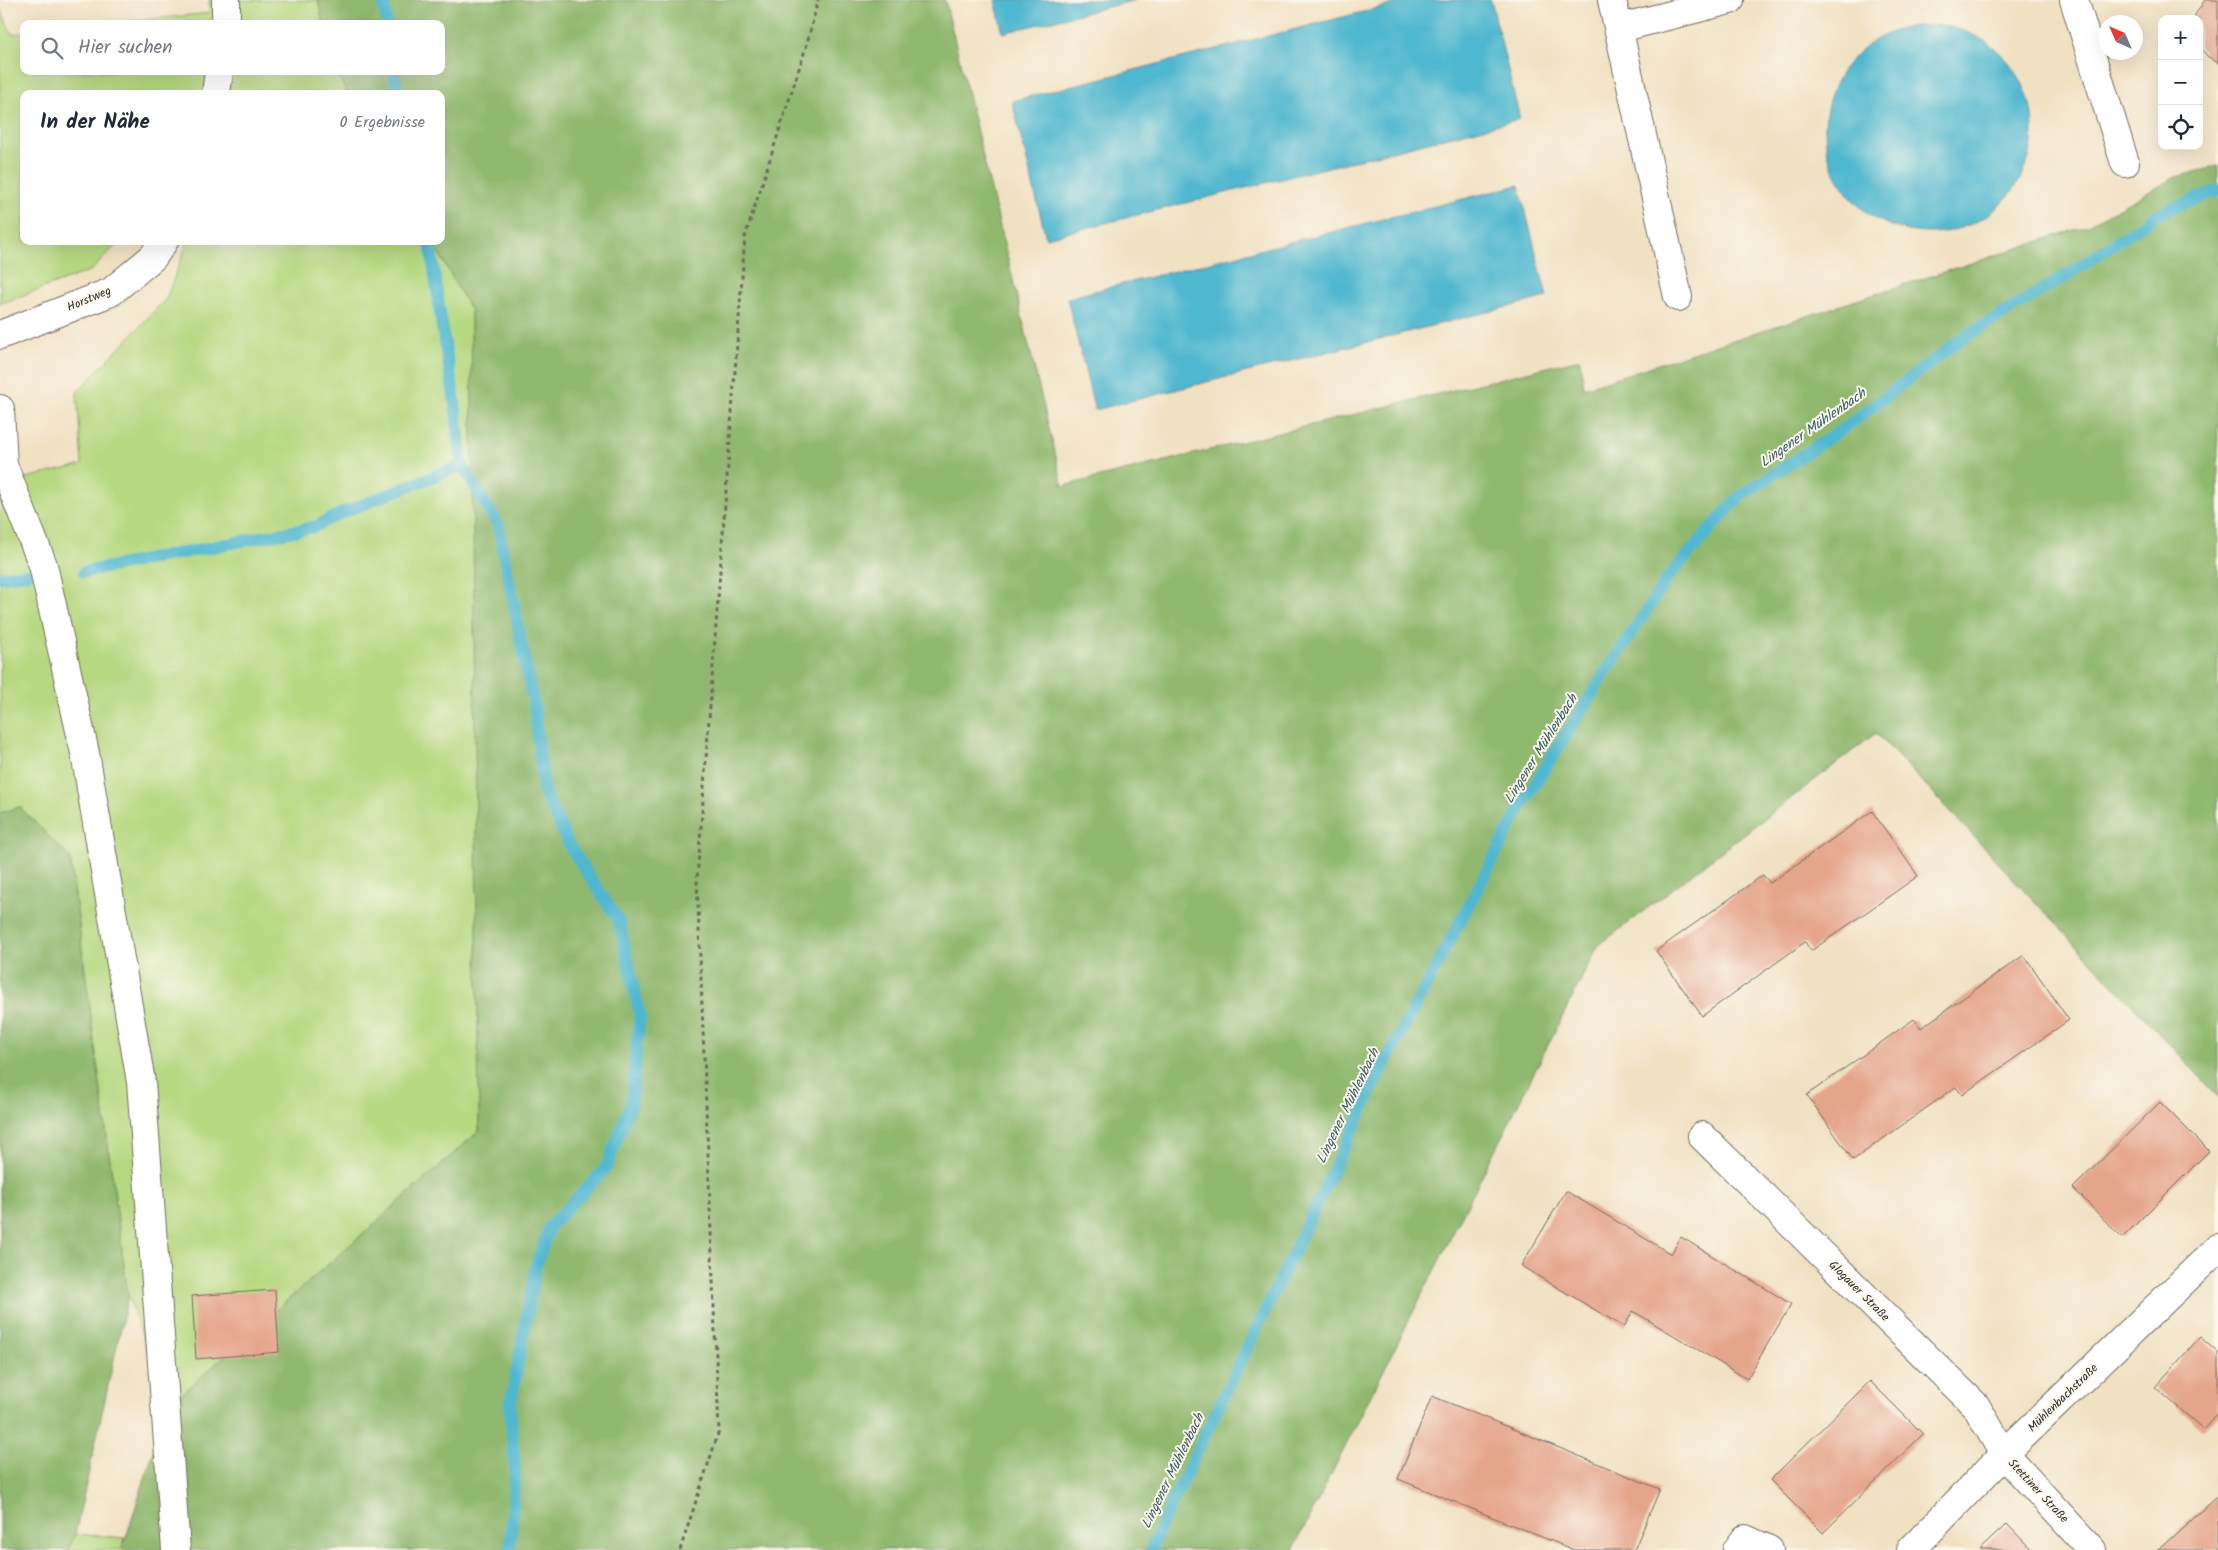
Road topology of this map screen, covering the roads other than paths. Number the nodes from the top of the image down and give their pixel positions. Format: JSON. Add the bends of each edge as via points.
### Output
{"nodes":[{"id":1,"x":226,"y":0,"type":"edge"},
{"id":2,"x":1612,"y":0,"type":"edge"},
{"id":3,"x":1730,"y":0,"type":"edge"},
{"id":4,"x":2074,"y":0,"type":"edge"},
{"id":5,"x":226,"y":20,"type":"edge"},
{"id":6,"x":1620,"y":28,"type":"junction"},
{"id":7,"x":218,"y":75,"type":"edge"},
{"id":8,"x":217,"y":90,"type":"edge"},
{"id":9,"x":2125,"y":163,"type":"dead end"},
{"id":10,"x":161,"y":245,"type":"edge"},
{"id":11,"x":1678,"y":296,"type":"dead end"},
{"id":12,"x":0,"y":335,"type":"edge"},
{"id":13,"x":0,"y":409,"type":"edge"},
{"id":14,"x":1702,"y":1136,"type":"dead end"},
{"id":15,"x":2218,"y":1248,"type":"edge"},
{"id":16,"x":2004,"y":1454,"type":"junction"},
{"id":17,"x":176,"y":1550,"type":"edge"},
{"id":18,"x":1736,"y":1550,"type":"edge"},
{"id":19,"x":1769,"y":1550,"type":"edge"},
{"id":20,"x":1911,"y":1550,"type":"edge"},
{"id":21,"x":2092,"y":1550,"type":"edge"}],
"edges":[{"from":1,"to":5,"type":"street"},
{"from":2,"to":6,"type":"street"},
{"from":3,"to":6,"type":"street"},
{"from":4,"to":9,"type":"street"},
{"from":6,"to":11,"type":"street"},
{"from":7,"to":8,"type":"street"},
{"from":10,"to":12,"type":"street","name":"Horstweg","via":[[153,258],[111,292]]},
{"from":13,"to":17,"type":"street","via":[[2,465],[43,565],[85,753],[141,1082]]},
{"from":14,"to":16,"type":"street","name":"Glogauer Straße","via":[[1976,1406]]},
{"from":15,"to":16,"type":"street","name":"Mühlenbachstraße"},
{"from":16,"to":20,"type":"street","name":"Mühlenbachstraße"},
{"from":16,"to":21,"type":"street","name":"Stettiner Straße"},
{"from":18,"to":19,"type":"street","via":[[1745,1539]]}]}
